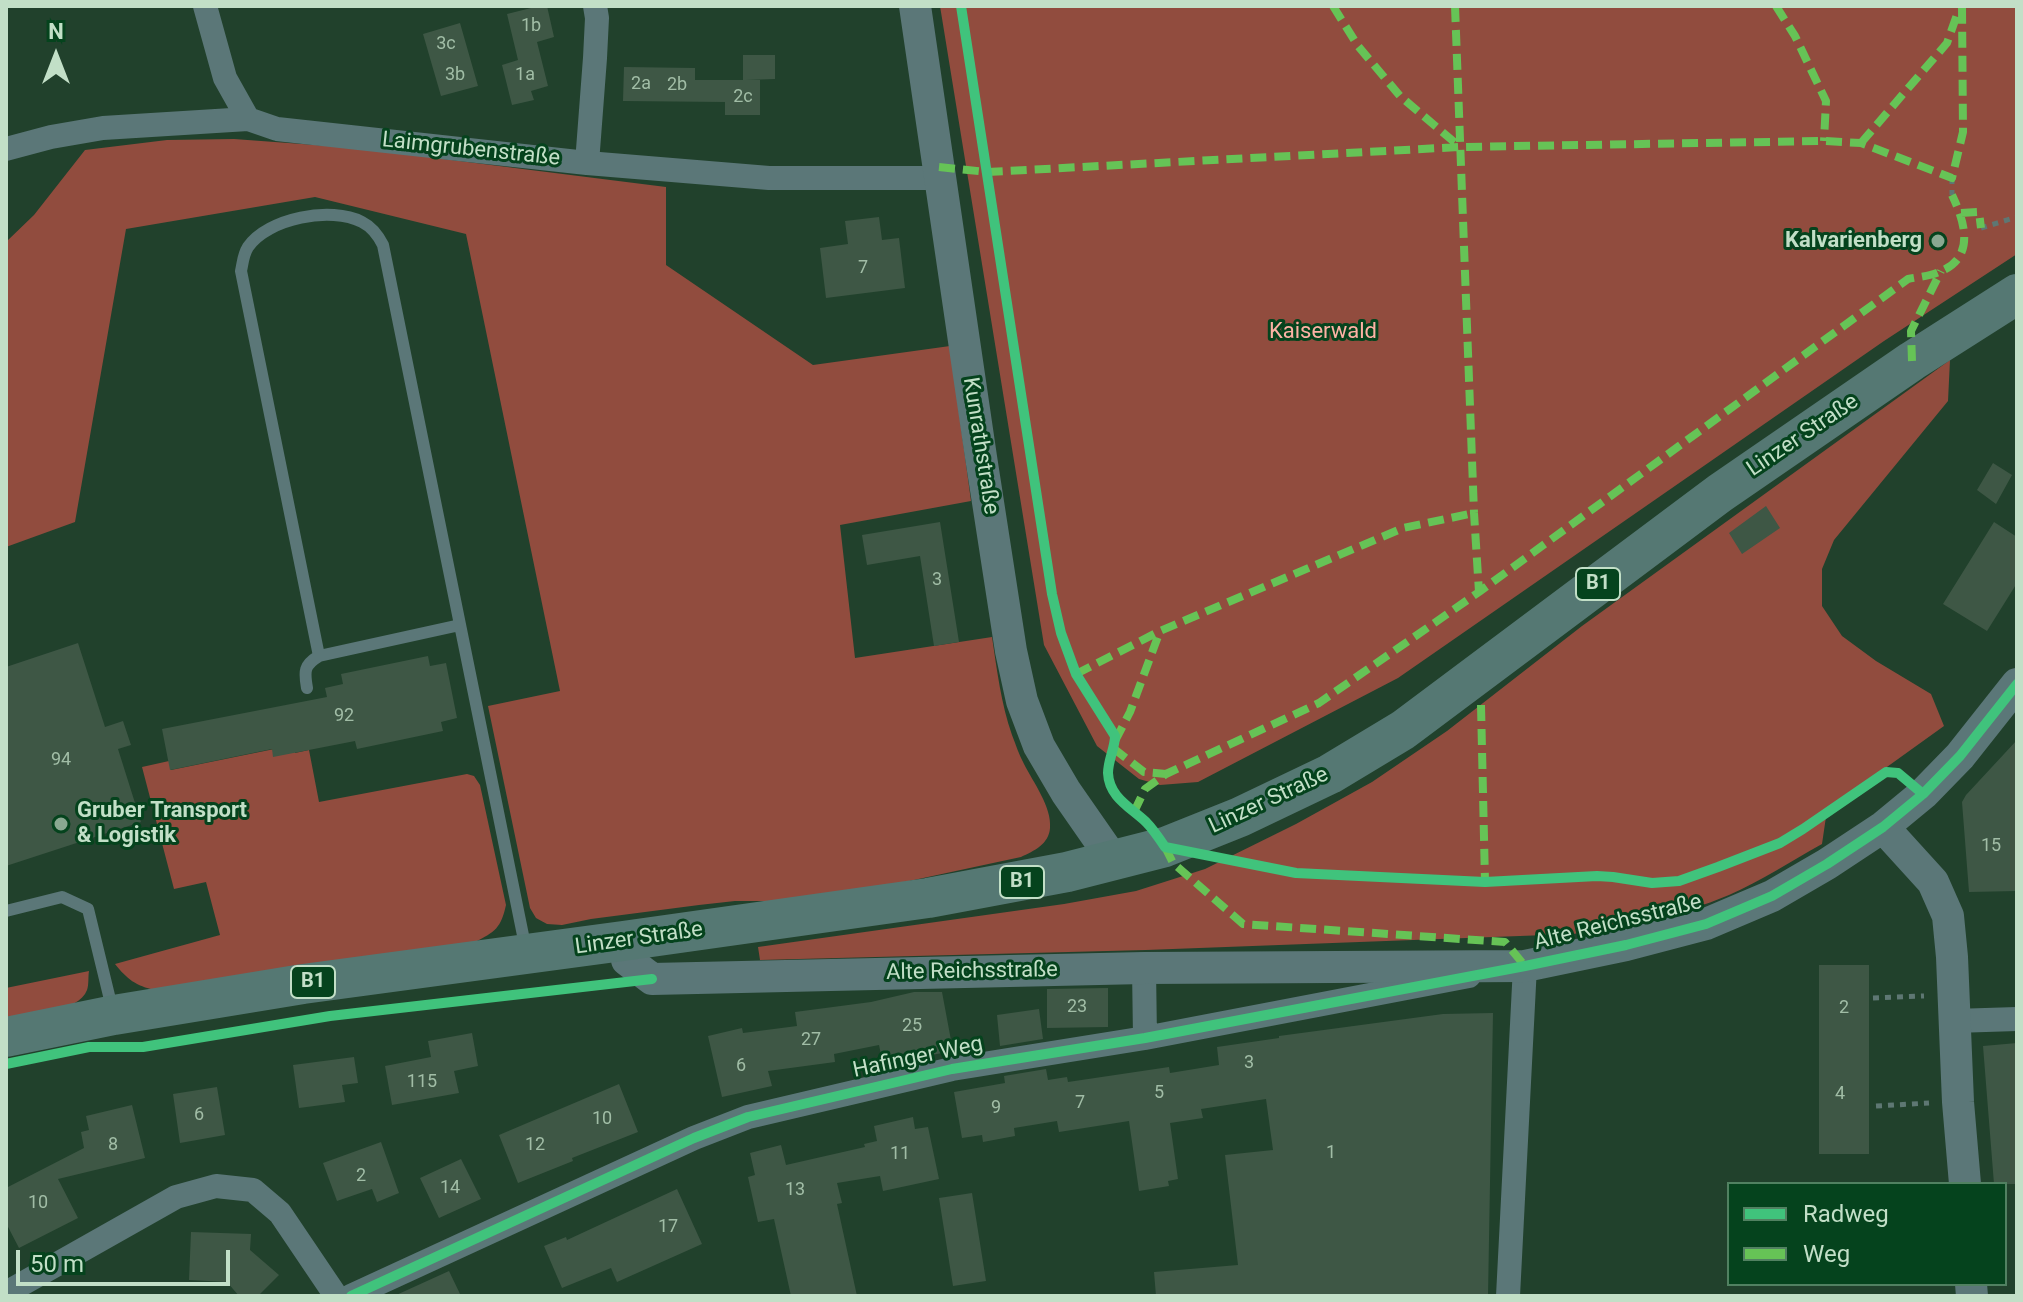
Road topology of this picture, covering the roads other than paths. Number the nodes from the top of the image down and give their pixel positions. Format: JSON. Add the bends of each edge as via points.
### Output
{"nodes":[{"id":1,"x":205,"y":6,"type":"edge"},
{"id":2,"x":595,"y":6,"type":"edge"},
{"id":3,"x":915,"y":6,"type":"edge"},
{"id":4,"x":248,"y":119,"type":"junction"},
{"id":5,"x":6,"y":149,"type":"edge"},
{"id":6,"x":587,"y":163,"type":"junction"},
{"id":7,"x":941,"y":178,"type":"junction"},
{"id":8,"x":2017,"y":294,"type":"edge"},
{"id":9,"x":460,"y":625,"type":"junction"},
{"id":10,"x":319,"y":656,"type":"junction"},
{"id":11,"x":2017,"y":684,"type":"edge"},
{"id":12,"x":307,"y":688,"type":"dead end"},
{"id":13,"x":1883,"y":827,"type":"junction"},
{"id":14,"x":1114,"y":861,"type":"junction"},
{"id":15,"x":6,"y":911,"type":"edge"},
{"id":16,"x":623,"y":941,"type":"junction"},
{"id":17,"x":526,"y":954,"type":"junction"},
{"id":18,"x":1525,"y":966,"type":"junction"},
{"id":19,"x":1144,"y":968,"type":"junction"},
{"id":20,"x":1954,"y":1008,"type":"junction"},
{"id":21,"x":114,"y":1015,"type":"junction"},
{"id":22,"x":2017,"y":1019,"type":"edge"},
{"id":23,"x":6,"y":1037,"type":"edge"},
{"id":24,"x":1145,"y":1038,"type":"junction"},
{"id":25,"x":1965,"y":1182,"type":"edge"},
{"id":26,"x":6,"y":1293,"type":"edge"},
{"id":27,"x":336,"y":1296,"type":"edge"},
{"id":28,"x":351,"y":1296,"type":"edge"},
{"id":29,"x":1508,"y":1296,"type":"edge"}],
"edges":[{"from":1,"to":4,"type":"street","via":[[225,78]]},
{"from":2,"to":6,"type":"street"},
{"from":3,"to":7,"type":"street","name":"Kunrathstraße"},
{"from":4,"to":5,"type":"street","name":"Laimgrubenstraße","via":[[103,128]]},
{"from":4,"to":6,"type":"street","name":"Laimgrubenstraße","via":[[277,129]]},
{"from":6,"to":7,"type":"street","name":"Laimgrubenstraße","via":[[769,178]]},
{"from":7,"to":14,"type":"street","name":"Kunrathstraße","via":[[1022,701],[1039,746]]},
{"from":8,"to":14,"type":"main road","name":"Linzer Straße","number":"B1","via":[[1720,493],[1403,730],[1330,774],[1240,817]]},
{"from":9,"to":10,"type":"lane"},
{"from":9,"to":10,"type":"lane","via":[[383,245],[363,222],[304,217],[263,232],[249,245],[241,271]]},
{"from":9,"to":17,"type":"lane"},
{"from":10,"to":12,"type":"lane","via":[[304,674]]},
{"from":11,"to":13,"type":"street","name":"Alte Reichsstraße","via":[[1960,756]]},
{"from":13,"to":18,"type":"street","name":"Alte Reichsstraße","via":[[1772,896],[1706,924]]},
{"from":13,"to":20,"type":"street","via":[[1933,882],[1948,916]]},
{"from":14,"to":16,"type":"main road","name":"Linzer Straße","number":"B1","via":[[943,895]]},
{"from":15,"to":21,"type":"lane","via":[[62,897],[88,909]]},
{"from":16,"to":17,"type":"main road","name":"Linzer Straße","number":"B1"},
{"from":16,"to":19,"type":"street","name":"Alte Reichsstraße","via":[[627,960],[652,979]]},
{"from":17,"to":21,"type":"main road","name":"Linzer Straße","number":"B1"},
{"from":18,"to":19,"type":"street","name":"Alte Reichsstraße"},
{"from":18,"to":24,"type":"street","name":"Hafinger Weg"},
{"from":18,"to":29,"type":"street"},
{"from":19,"to":24,"type":"street"},
{"from":20,"to":22,"type":"street"},
{"from":20,"to":25,"type":"street"},
{"from":21,"to":23,"type":"main road","name":"Linzer Straße","number":"B1"},
{"from":24,"to":28,"type":"street","name":"Hafinger Weg","via":[[952,1069],[748,1117]]},
{"from":26,"to":27,"type":"street","via":[[176,1197],[216,1186],[253,1190],[280,1213]]}]}
